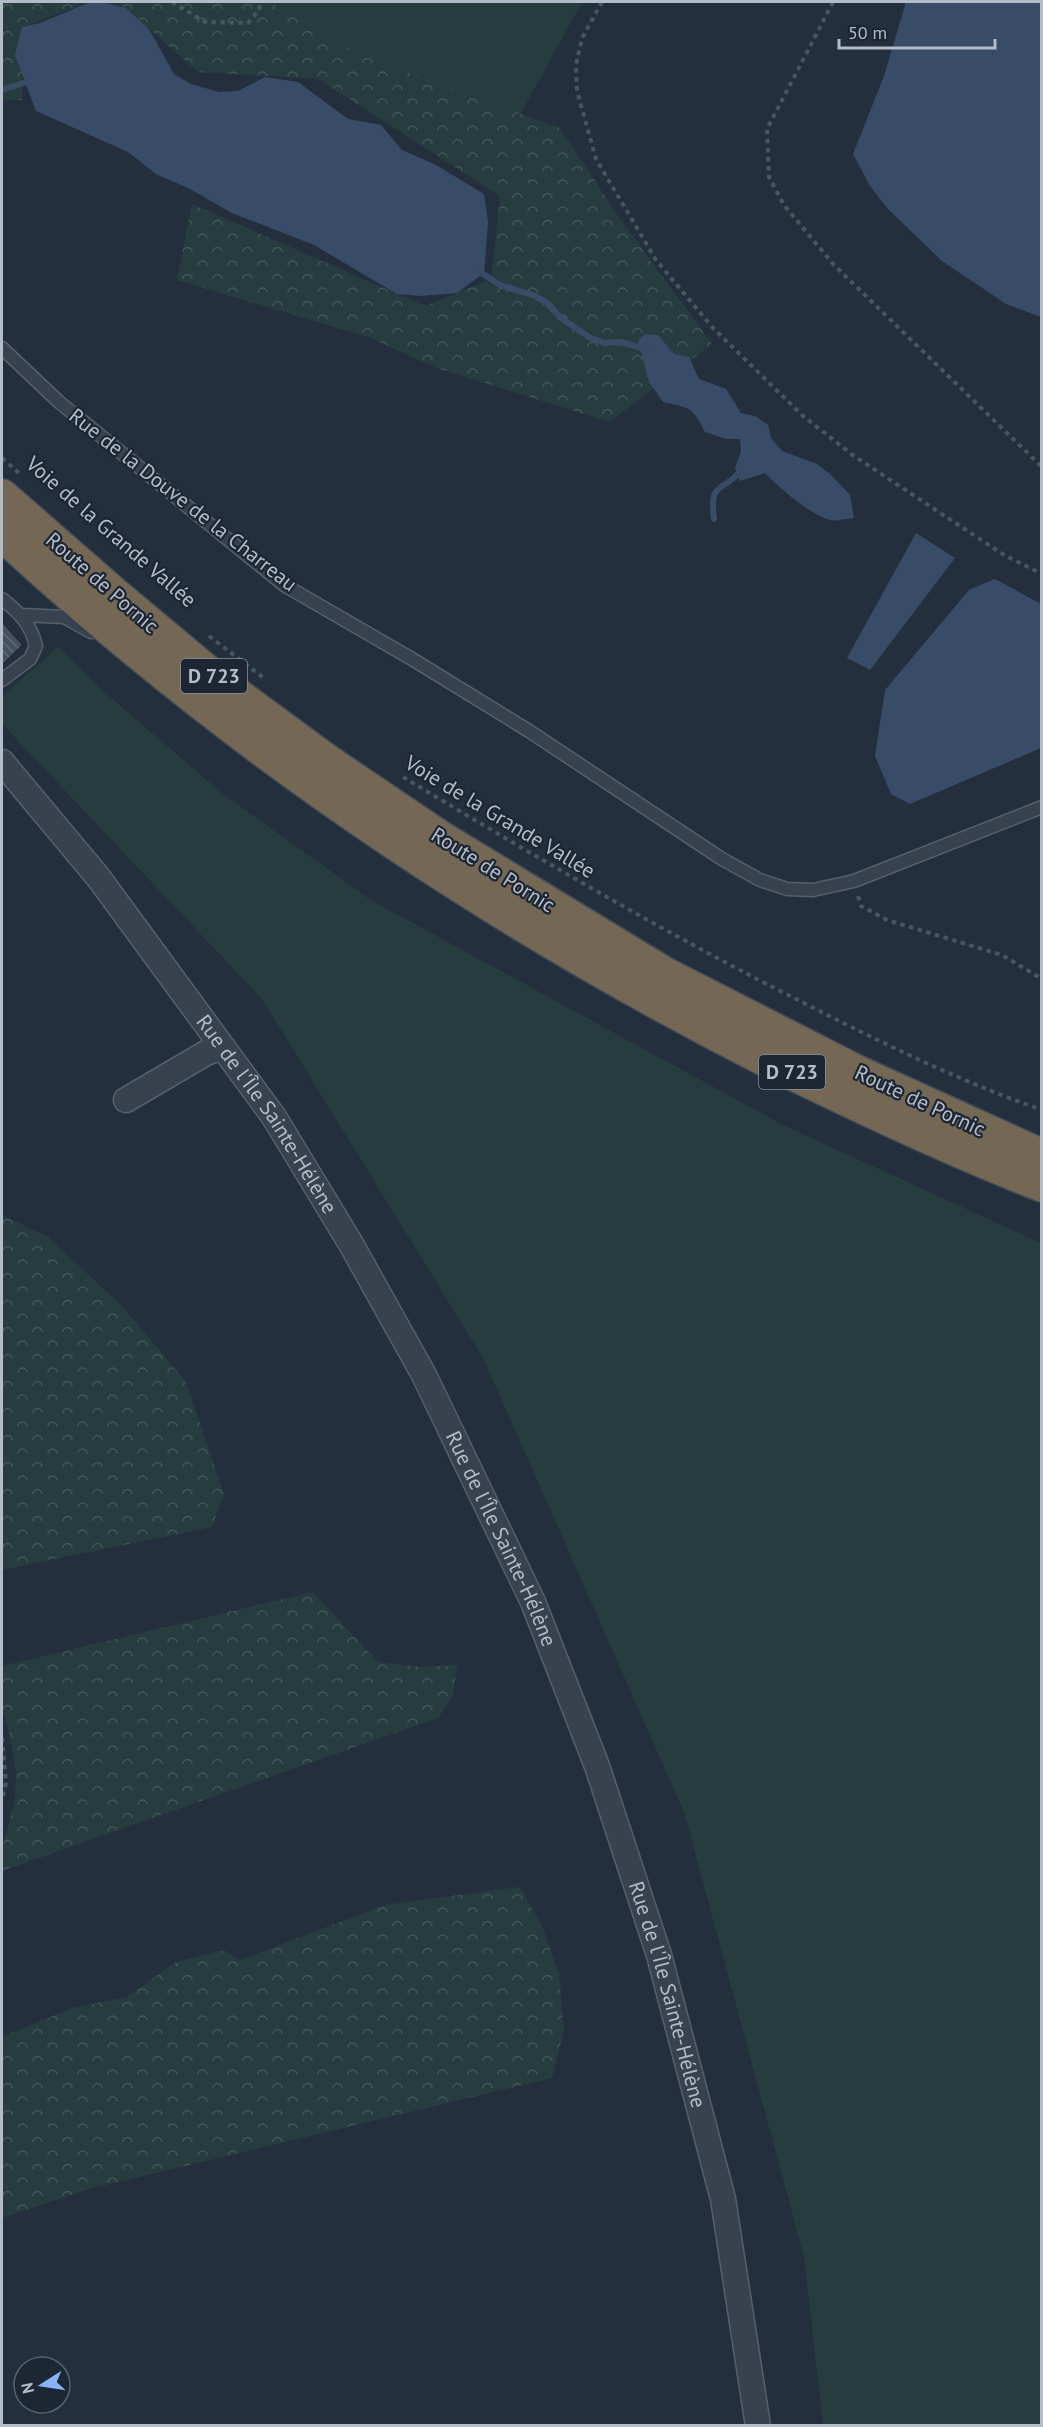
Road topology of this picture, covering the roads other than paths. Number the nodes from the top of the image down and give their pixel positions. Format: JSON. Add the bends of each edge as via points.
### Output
{"nodes":[{"id":1,"x":2,"y":348,"type":"edge"},
{"id":2,"x":15,"y":488,"type":"edge"},
{"id":3,"x":2,"y":534,"type":"edge"},
{"id":4,"x":2,"y":599,"type":"edge"},
{"id":5,"x":22,"y":615,"type":"junction"},
{"id":6,"x":98,"y":638,"type":"dead end"},
{"id":7,"x":2,"y":680,"type":"edge"},
{"id":8,"x":2,"y":762,"type":"edge"},
{"id":9,"x":1041,"y":807,"type":"edge"},
{"id":10,"x":222,"y":1047,"type":"junction"},
{"id":11,"x":857,"y":1072,"type":"junction"},
{"id":12,"x":126,"y":1100,"type":"dead end"},
{"id":13,"x":1041,"y":1132,"type":"edge"},
{"id":14,"x":1039,"y":1179,"type":"edge"},
{"id":15,"x":758,"y":2426,"type":"edge"}],
"edges":[{"from":1,"to":9,"type":"lane","name":"Rue de la Douve de la Charreau","via":[[59,402],[284,585],[529,731],[760,880],[787,889],[813,890],[854,881]]},
{"from":2,"to":11,"type":"highway","name":"Route de Pornic","number":"D 723","via":[[113,593],[217,680],[336,768],[441,838],[664,974]]},
{"from":3,"to":14,"type":"highway","name":"Route de Pornic","number":"D 723","via":[[167,681],[469,891],[659,1005],[833,1092]]},
{"from":4,"to":5,"type":"lane"},
{"from":5,"to":6,"type":"lane","via":[[64,616]]},
{"from":5,"to":7,"type":"lane","via":[[36,646],[30,658]]},
{"from":8,"to":10,"type":"street","name":"Rue de l'Île Sainte-Hélène","via":[[98,877]]},
{"from":10,"to":12,"type":"street"},
{"from":10,"to":15,"type":"street","name":"Rue de l'Île Sainte-Hélène","via":[[286,1136],[424,1375],[533,1602],[597,1766],[659,1954],[723,2199]]},
{"from":11,"to":13,"type":"highway","via":[[896,1073],[991,1115]]},
{"from":11,"to":14,"type":"highway","name":"Route de Pornic","number":"D 723"}]}
